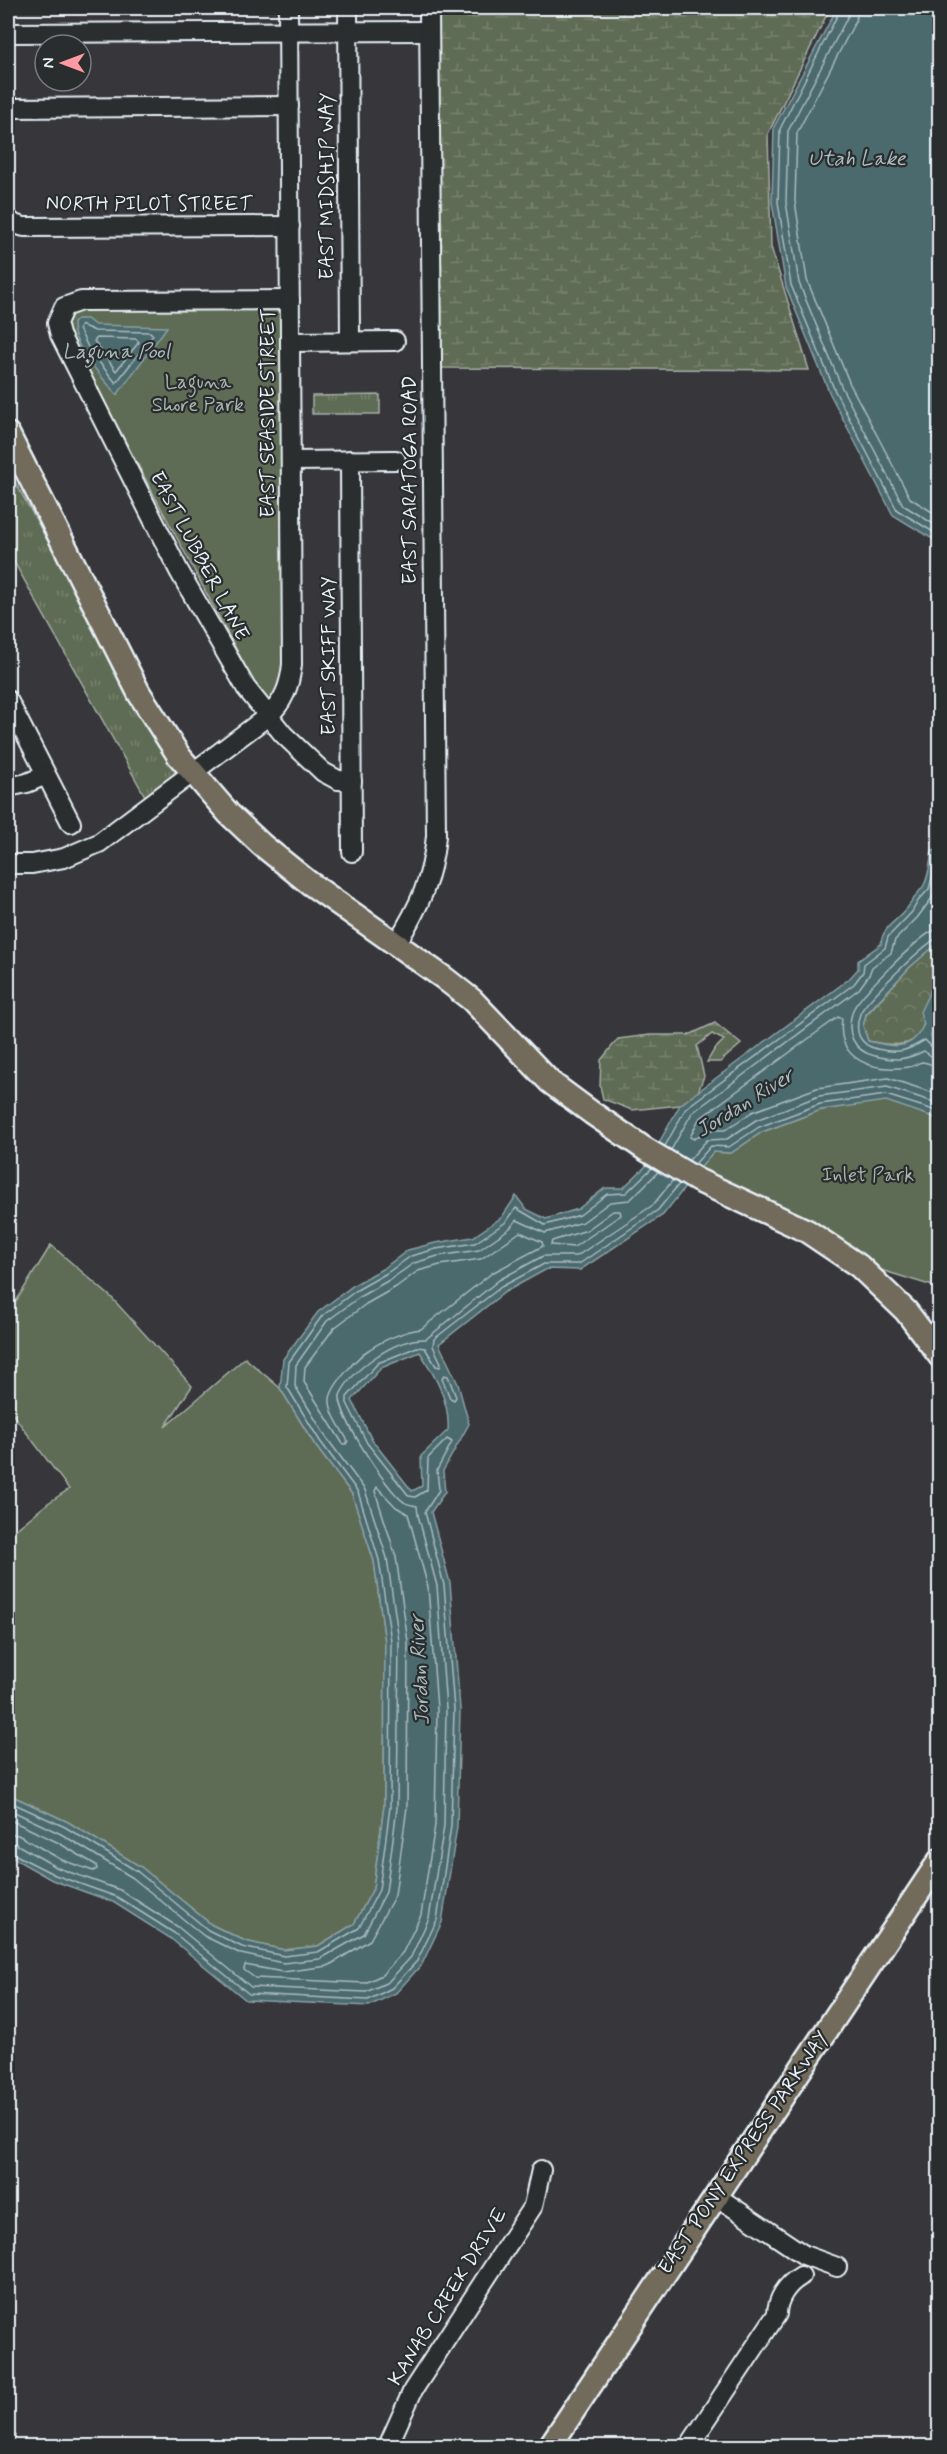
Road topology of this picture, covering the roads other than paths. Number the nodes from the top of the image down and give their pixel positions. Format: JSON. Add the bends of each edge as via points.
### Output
{"nodes":[{"id":1,"x":288,"y":8,"type":"edge"},
{"id":2,"x":348,"y":8,"type":"edge"},
{"id":3,"x":429,"y":8,"type":"edge"},
{"id":4,"x":288,"y":31,"type":"junction"},
{"id":5,"x":348,"y":31,"type":"junction"},
{"id":6,"x":429,"y":31,"type":"junction"},
{"id":7,"x":8,"y":33,"type":"edge"},
{"id":8,"x":289,"y":106,"type":"junction"},
{"id":9,"x":8,"y":108,"type":"edge"},
{"id":10,"x":9,"y":220,"type":"edge"},
{"id":11,"x":290,"y":226,"type":"junction"},
{"id":12,"x":290,"y":300,"type":"junction"},
{"id":13,"x":350,"y":341,"type":"junction"},
{"id":14,"x":395,"y":341,"type":"dead end"},
{"id":15,"x":290,"y":342,"type":"junction"},
{"id":16,"x":9,"y":441,"type":"edge"},
{"id":17,"x":350,"y":460,"type":"junction"},
{"id":18,"x":396,"y":460,"type":"dead end"},
{"id":19,"x":291,"y":461,"type":"junction"},
{"id":20,"x":8,"y":700,"type":"edge"},
{"id":21,"x":268,"y":716,"type":"junction"},
{"id":22,"x":192,"y":772,"type":"junction"},
{"id":23,"x":46,"y":775,"type":"junction"},
{"id":24,"x":352,"y":781,"type":"junction"},
{"id":25,"x":8,"y":787,"type":"edge"},
{"id":26,"x":71,"y":823,"type":"dead end"},
{"id":27,"x":352,"y":852,"type":"dead end"},
{"id":28,"x":8,"y":864,"type":"edge"},
{"id":29,"x":308,"y":882,"type":"junction"},
{"id":30,"x":396,"y":944,"type":"junction"},
{"id":31,"x":499,"y":1029,"type":"junction"},
{"id":32,"x":939,"y":1356,"type":"edge"},
{"id":33,"x":939,"y":1860,"type":"edge"},
{"id":34,"x":542,"y":2170,"type":"dead end"},
{"id":35,"x":716,"y":2196,"type":"junction"},
{"id":36,"x":812,"y":2259,"type":"junction"},
{"id":37,"x":837,"y":2268,"type":"dead end"},
{"id":38,"x":388,"y":2446,"type":"edge"},
{"id":39,"x":550,"y":2446,"type":"edge"},
{"id":40,"x":689,"y":2446,"type":"edge"}],
"edges":[{"from":1,"to":4,"type":"street","name":"EAST SEASIDE STREET"},
{"from":2,"to":5,"type":"street","name":"EAST MIDSHIP WAY"},
{"from":3,"to":6,"type":"street","name":"EAST SARATOGA ROAD"},
{"from":4,"to":5,"type":"street"},
{"from":4,"to":7,"type":"street"},
{"from":4,"to":8,"type":"street","name":"EAST SEASIDE STREET"},
{"from":5,"to":6,"type":"street"},
{"from":5,"to":13,"type":"street","name":"EAST MIDSHIP WAY"},
{"from":6,"to":30,"type":"street","name":"EAST SARATOGA ROAD","via":[[436,836],[425,890]]},
{"from":8,"to":9,"type":"street"},
{"from":8,"to":11,"type":"street","name":"EAST SEASIDE STREET"},
{"from":10,"to":11,"type":"street","name":"NORTH PILOT STREET","via":[[24,227]]},
{"from":11,"to":12,"type":"street","name":"EAST SEASIDE STREET"},
{"from":12,"to":15,"type":"street","name":"EAST SEASIDE STREET"},
{"from":12,"to":21,"type":"street","name":"EAST LUBBER LANE","via":[[81,301],[69,304],[57,323],[179,571],[246,688]]},
{"from":13,"to":14,"type":"street"},
{"from":13,"to":15,"type":"street"},
{"from":15,"to":19,"type":"street","name":"EAST SEASIDE STREET"},
{"from":16,"to":22,"type":"main road","via":[[139,693]]},
{"from":17,"to":18,"type":"street"},
{"from":17,"to":19,"type":"street"},
{"from":17,"to":24,"type":"street","name":"EAST SKIFF WAY"},
{"from":19,"to":21,"type":"street","name":"EAST SEASIDE STREET","via":[[292,664],[284,696]]},
{"from":20,"to":23,"type":"street"},
{"from":21,"to":22,"type":"street","name":"EAST SEASIDE STREET"},
{"from":21,"to":24,"type":"street","name":"EAST LUBBER LANE","via":[[327,776]]},
{"from":22,"to":28,"type":"street","name":"EAST SEASIDE STREET","via":[[110,837],[88,849],[48,862]]},
{"from":22,"to":29,"type":"main road","via":[[246,830]]},
{"from":23,"to":25,"type":"street"},
{"from":23,"to":26,"type":"street"},
{"from":24,"to":27,"type":"street","name":"EAST SKIFF WAY"},
{"from":29,"to":30,"type":"main road"},
{"from":29,"to":31,"type":"main road","via":[[357,928]]},
{"from":30,"to":31,"type":"main road","via":[[472,1000]]},
{"from":31,"to":32,"type":"main road","via":[[550,1082],[645,1149],[697,1180],[807,1231],[843,1253],[891,1295]]},
{"from":33,"to":35,"type":"main road","name":"EAST PONY EXPRESS PARKWAY"},
{"from":34,"to":38,"type":"street","name":"KANAB CREEK DRIVE","via":[[533,2206],[413,2390]]},
{"from":35,"to":36,"type":"street"},
{"from":35,"to":39,"type":"main road","name":"EAST PONY EXPRESS PARKWAY"},
{"from":36,"to":37,"type":"street"},
{"from":36,"to":40,"type":"street","via":[[801,2277],[787,2289],[778,2303],[777,2314]]}]}
